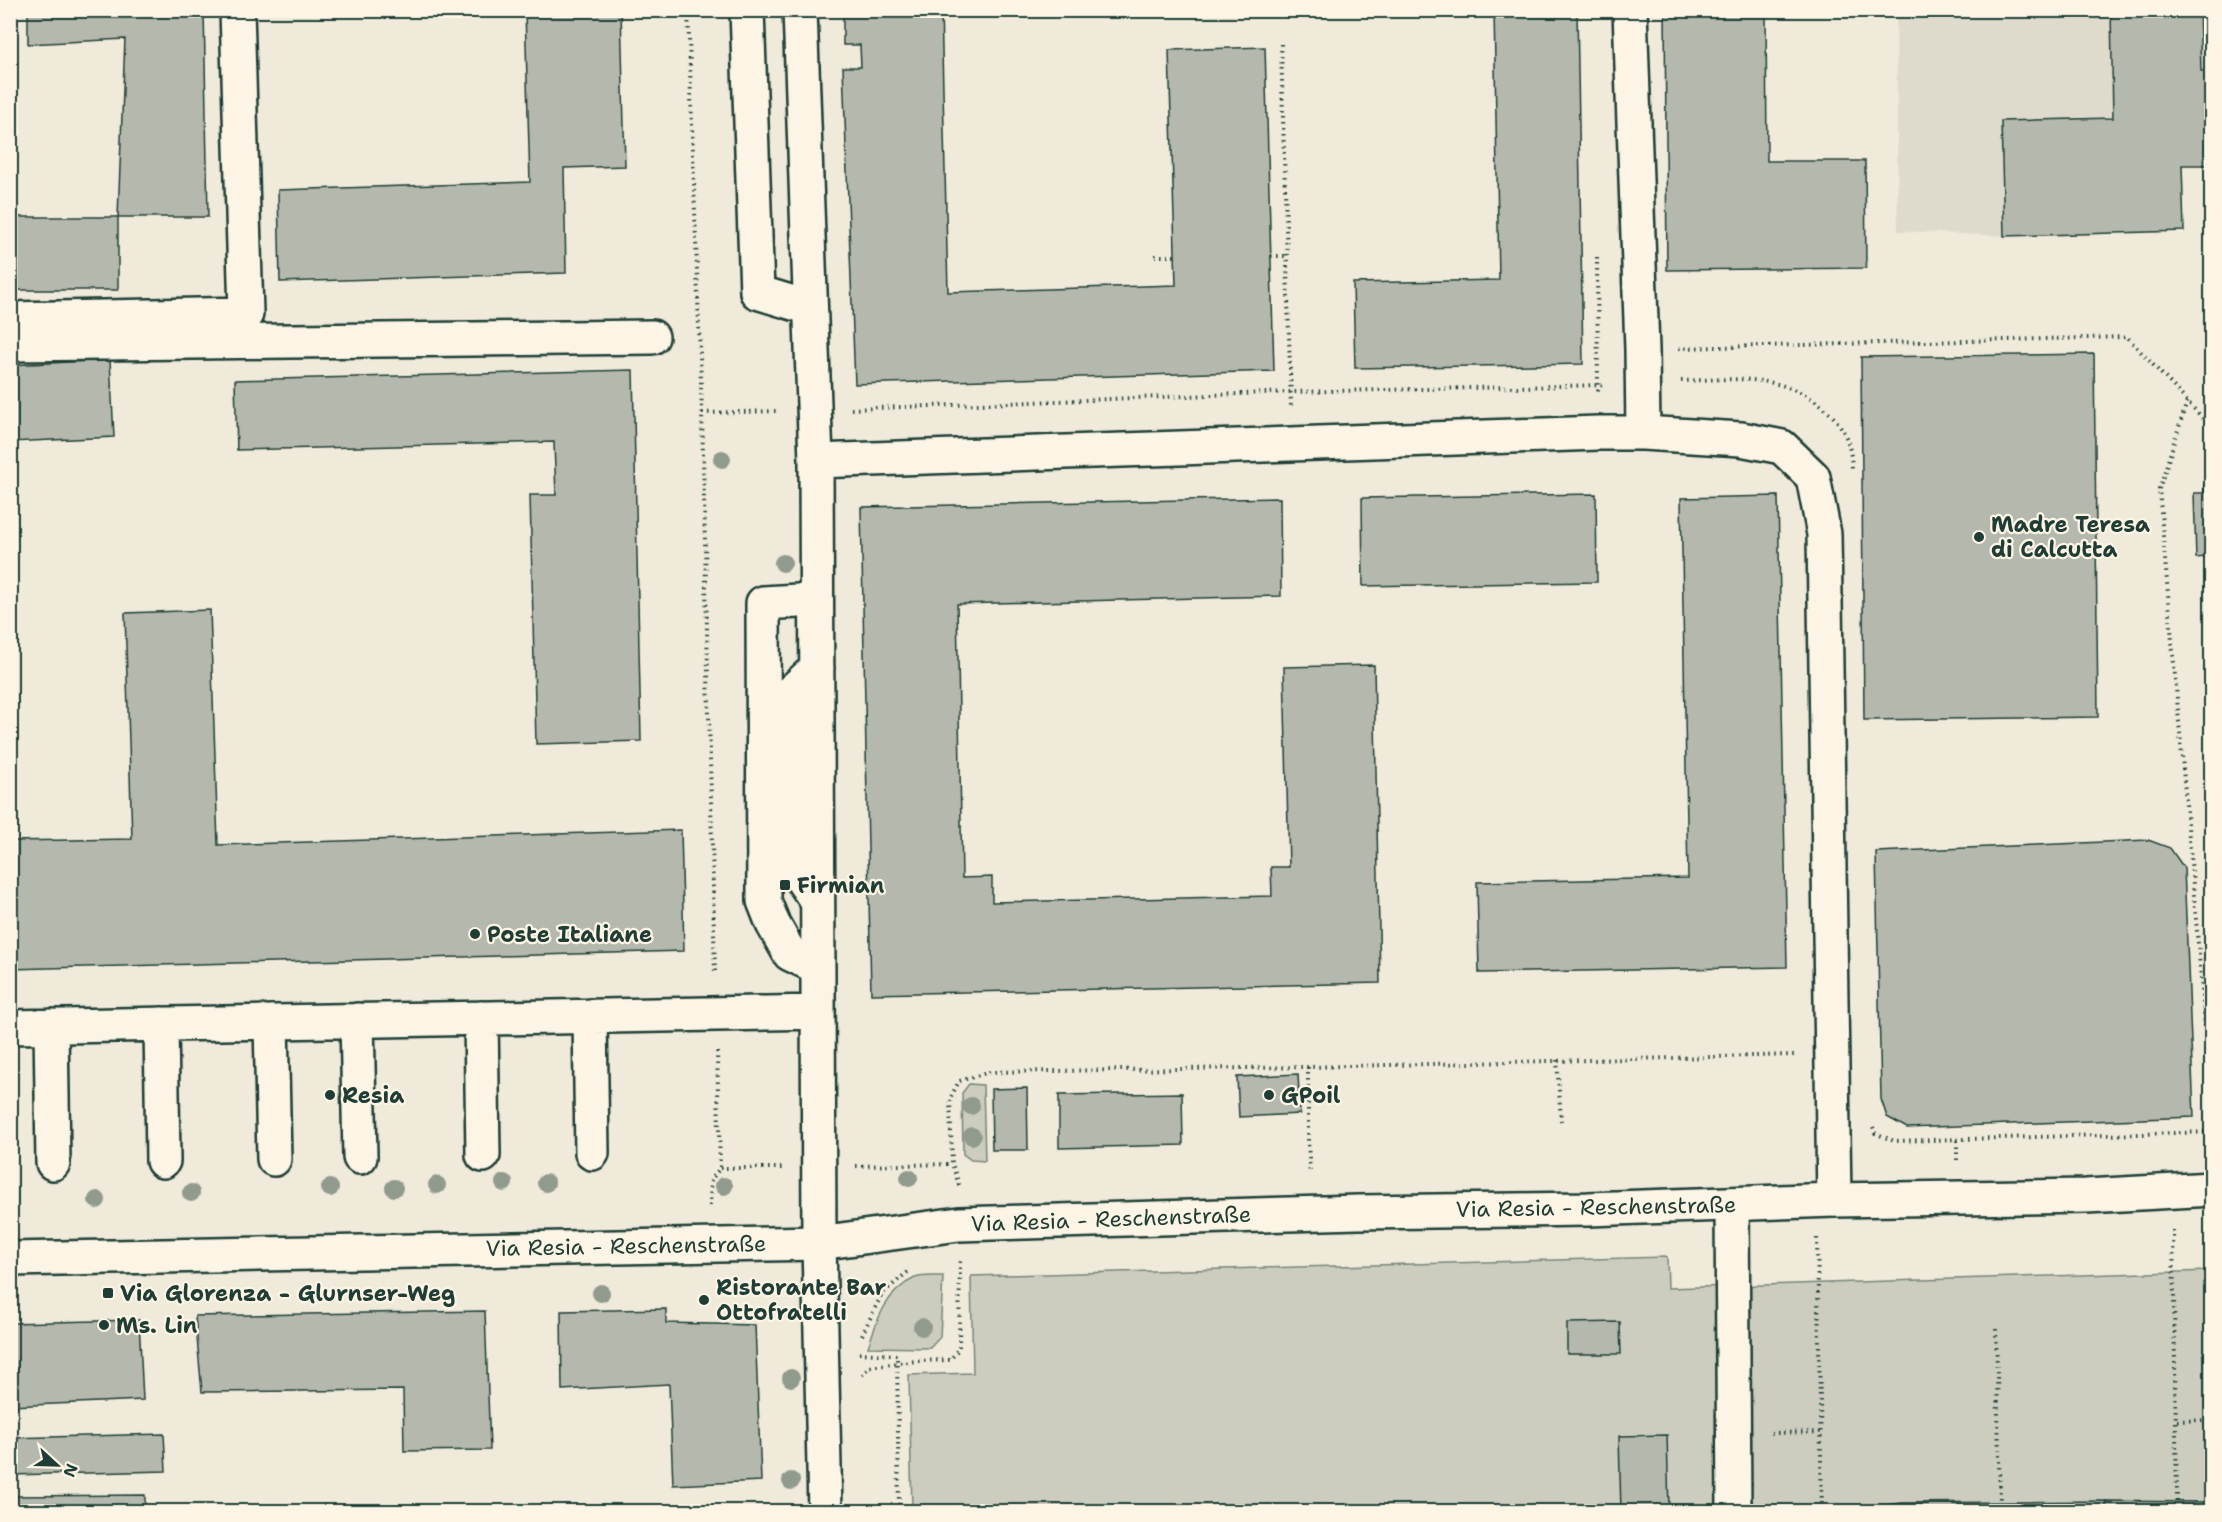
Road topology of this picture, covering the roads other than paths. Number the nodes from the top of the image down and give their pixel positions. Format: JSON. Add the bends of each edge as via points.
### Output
{"nodes":[{"id":1,"x":237,"y":10,"type":"edge"},
{"id":2,"x":747,"y":10,"type":"edge"},
{"id":3,"x":800,"y":10,"type":"edge"},
{"id":4,"x":1630,"y":10,"type":"edge"},
{"id":5,"x":810,"y":308,"type":"junction"},
{"id":6,"x":10,"y":319,"type":"edge"},
{"id":7,"x":652,"y":337,"type":"dead end"},
{"id":8,"x":10,"y":344,"type":"edge"},
{"id":9,"x":1643,"y":433,"type":"junction"},
{"id":10,"x":816,"y":461,"type":"junction"},
{"id":11,"x":816,"y":600,"type":"junction"},
{"id":12,"x":817,"y":967,"type":"junction"},
{"id":13,"x":818,"y":1012,"type":"junction"},
{"id":14,"x":590,"y":1016,"type":"junction"},
{"id":15,"x":481,"y":1018,"type":"junction"},
{"id":16,"x":357,"y":1020,"type":"junction"},
{"id":17,"x":271,"y":1022,"type":"junction"},
{"id":18,"x":161,"y":1024,"type":"junction"},
{"id":19,"x":51,"y":1026,"type":"junction"},
{"id":20,"x":10,"y":1027,"type":"edge"},
{"id":21,"x":592,"y":1153,"type":"dead end"},
{"id":22,"x":483,"y":1155,"type":"dead end"},
{"id":23,"x":360,"y":1157,"type":"dead end"},
{"id":24,"x":274,"y":1159,"type":"dead end"},
{"id":25,"x":163,"y":1161,"type":"dead end"},
{"id":26,"x":53,"y":1163,"type":"dead end"},
{"id":27,"x":2211,"y":1189,"type":"edge"},
{"id":28,"x":1825,"y":1201,"type":"junction"},
{"id":29,"x":1732,"y":1204,"type":"junction"},
{"id":30,"x":819,"y":1243,"type":"junction"},
{"id":31,"x":10,"y":1259,"type":"edge"},
{"id":32,"x":825,"y":1512,"type":"edge"},
{"id":33,"x":1734,"y":1512,"type":"edge"}],
"edges":[{"from":1,"to":6,"type":"street","via":[[246,314]]},
{"from":2,"to":5,"type":"street","via":[[757,292]]},
{"from":3,"to":5,"type":"street"},
{"from":4,"to":9,"type":"street"},
{"from":5,"to":10,"type":"street"},
{"from":7,"to":8,"type":"street"},
{"from":9,"to":10,"type":"street"},
{"from":9,"to":28,"type":"street","via":[[1741,439],[1782,447],[1813,477],[1824,534],[1833,1055]]},
{"from":10,"to":11,"type":"street"},
{"from":11,"to":12,"type":"street"},
{"from":11,"to":12,"type":"street","via":[[763,603],[763,627],[764,901],[790,954]]},
{"from":12,"to":13,"type":"street"},
{"from":13,"to":14,"type":"street"},
{"from":13,"to":30,"type":"street"},
{"from":14,"to":15,"type":"street"},
{"from":14,"to":21,"type":"street"},
{"from":15,"to":16,"type":"street"},
{"from":15,"to":22,"type":"street"},
{"from":16,"to":17,"type":"street"},
{"from":16,"to":23,"type":"street"},
{"from":17,"to":18,"type":"street"},
{"from":17,"to":24,"type":"street"},
{"from":18,"to":19,"type":"street"},
{"from":18,"to":25,"type":"street"},
{"from":19,"to":20,"type":"street"},
{"from":19,"to":26,"type":"street"},
{"from":27,"to":28,"type":"street","name":"Via Resia - Reschenstraße","via":[[2086,1196]]},
{"from":28,"to":29,"type":"street","name":"Via Resia - Reschenstraße"},
{"from":29,"to":30,"type":"street","name":"Via Resia - Reschenstraße","via":[[959,1224]]},
{"from":29,"to":33,"type":"street"},
{"from":30,"to":31,"type":"street","name":"Via Resia - Reschenstraße"},
{"from":30,"to":32,"type":"street"}]}
